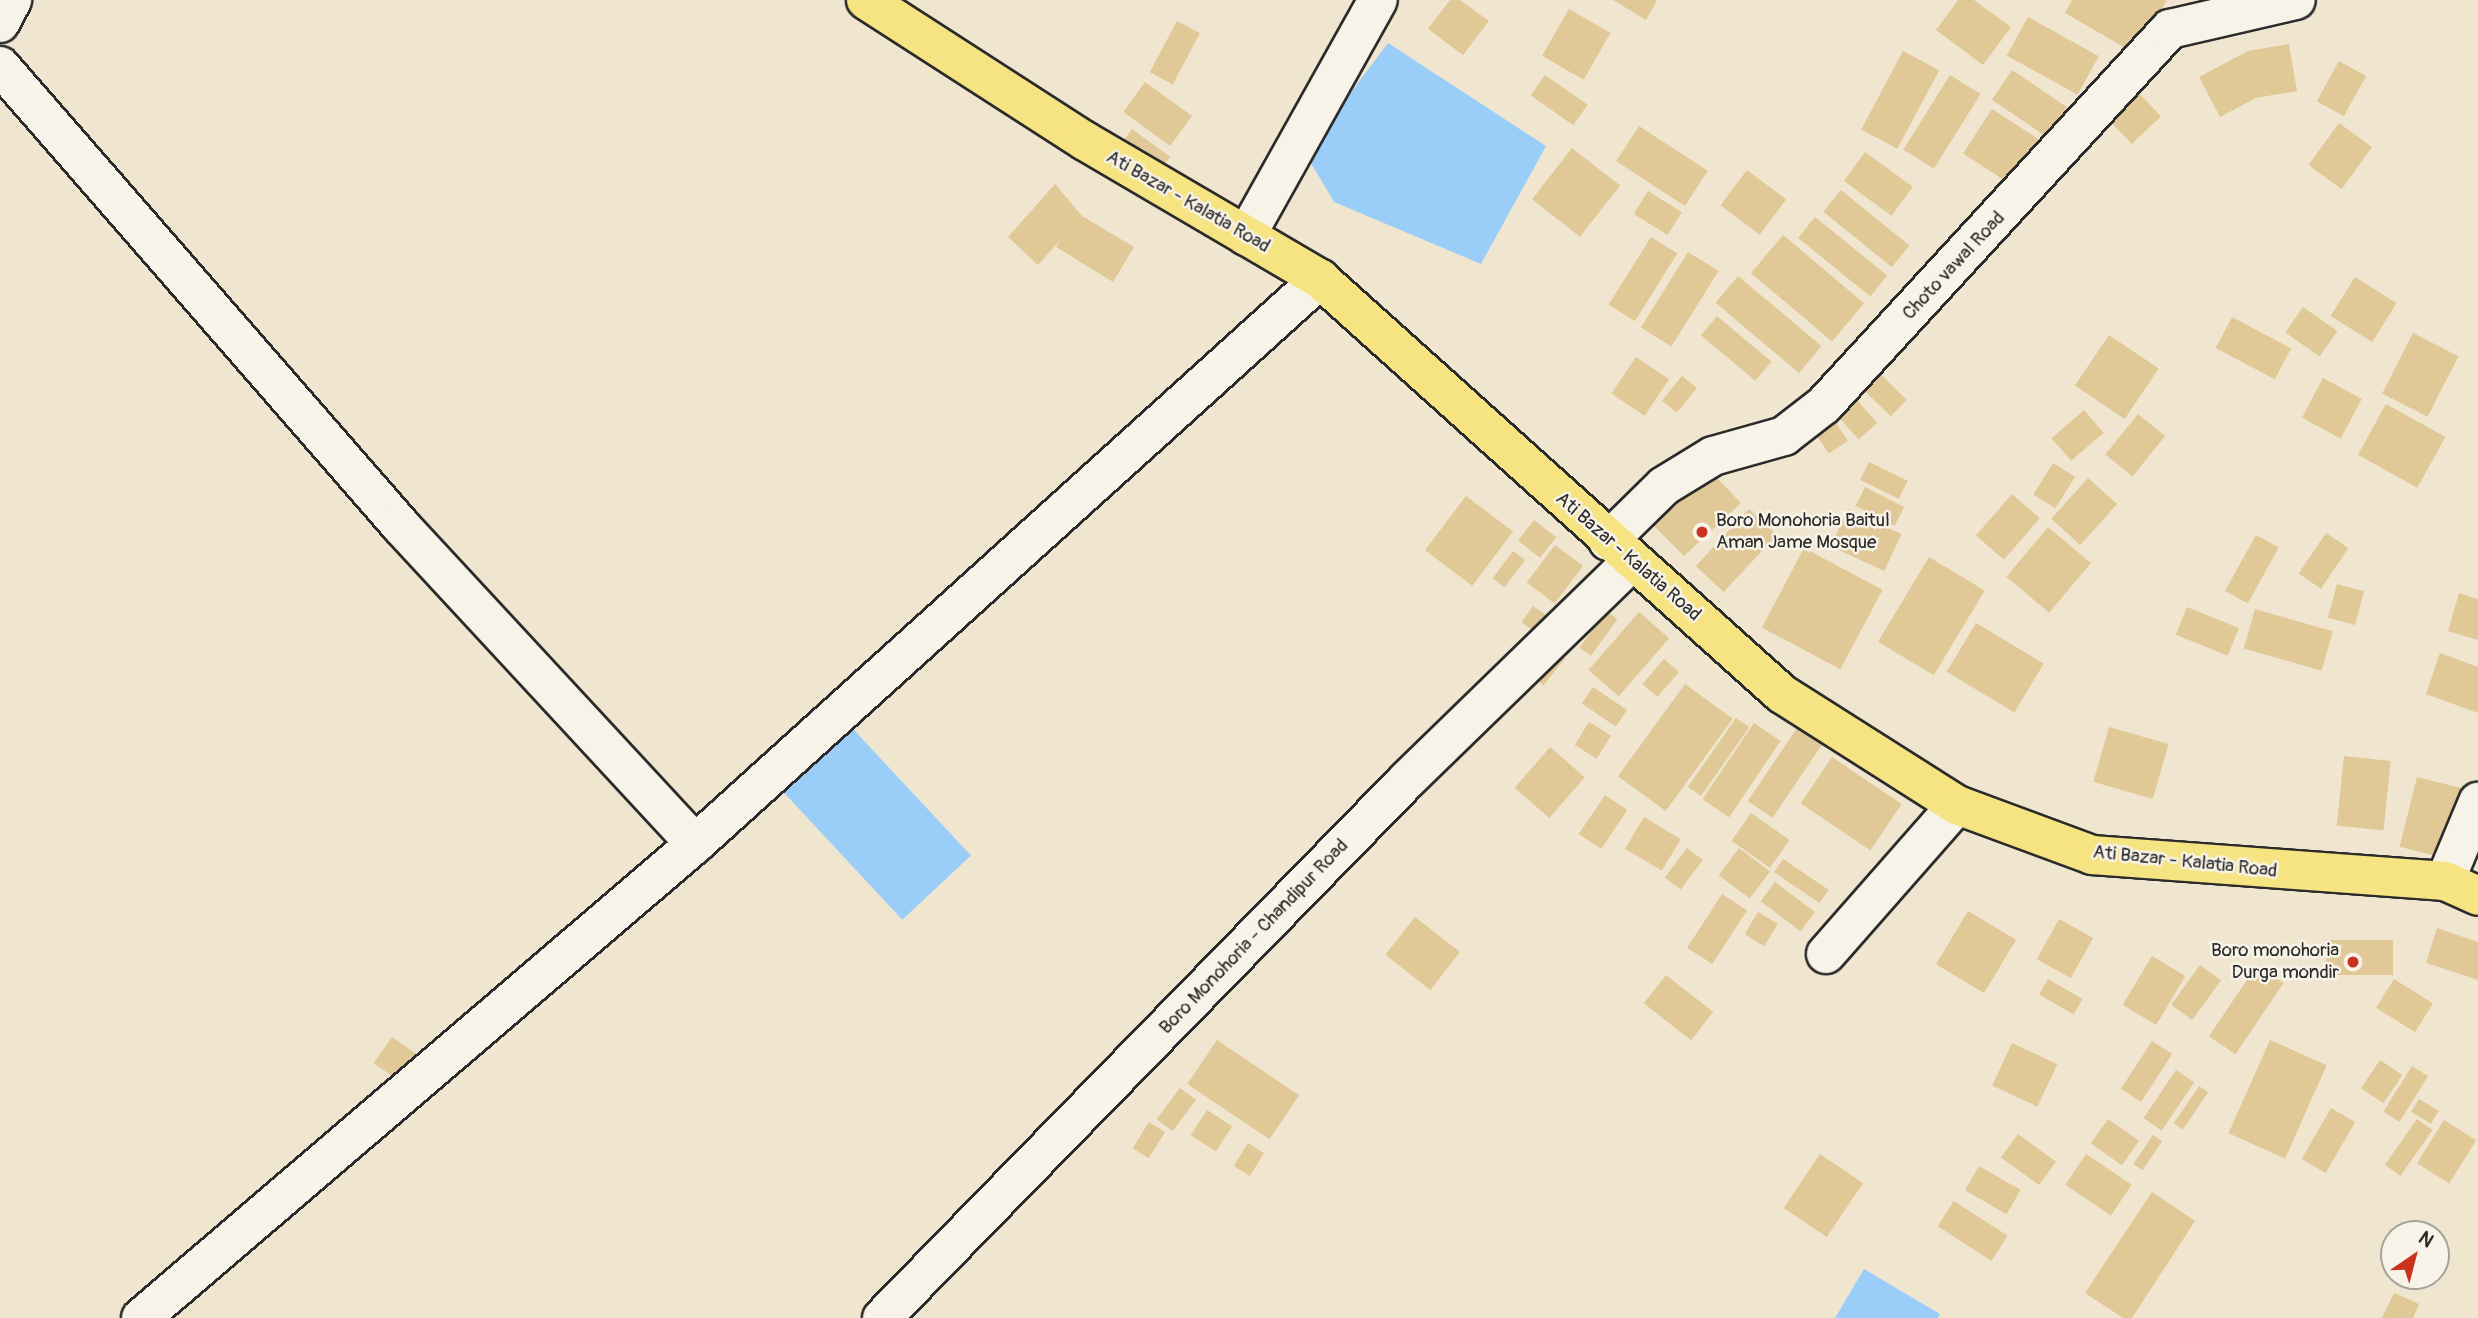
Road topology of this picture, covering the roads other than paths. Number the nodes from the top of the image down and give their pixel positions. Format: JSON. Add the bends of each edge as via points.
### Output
{"nodes":[{"id":1,"x":12,"y":0,"type":"edge"},
{"id":2,"x":866,"y":0,"type":"edge"},
{"id":3,"x":1378,"y":0,"type":"edge"},
{"id":4,"x":2296,"y":0,"type":"edge"},
{"id":5,"x":0,"y":23,"type":"edge"},
{"id":6,"x":0,"y":66,"type":"edge"},
{"id":7,"x":1246,"y":236,"type":"junction"},
{"id":8,"x":1320,"y":279,"type":"junction"},
{"id":9,"x":1620,"y":551,"type":"junction"},
{"id":10,"x":2478,"y":802,"type":"edge"},
{"id":11,"x":1956,"y":805,"type":"junction"},
{"id":12,"x":695,"y":844,"type":"junction"},
{"id":13,"x":2462,"y":889,"type":"edge"},
{"id":14,"x":1826,"y":954,"type":"dead end"},
{"id":15,"x":141,"y":1318,"type":"edge"},
{"id":16,"x":882,"y":1318,"type":"edge"}],
"edges":[{"from":1,"to":5,"type":"street"},
{"from":2,"to":7,"type":"main road","name":"Ati Bazar - Kalatia Road"},
{"from":3,"to":7,"type":"street"},
{"from":4,"to":9,"type":"street","name":"Choto vawal Road","via":[[2170,29],[1824,405],[1784,436],[1713,456],[1664,486]]},
{"from":6,"to":12,"type":"street","via":[[401,526]]},
{"from":7,"to":8,"type":"main road","name":"Ati Bazar - Kalatia Road"},
{"from":8,"to":9,"type":"main road","name":"Ati Bazar - Kalatia Road"},
{"from":8,"to":12,"type":"street"},
{"from":9,"to":11,"type":"main road","name":"Ati Bazar - Kalatia Road","via":[[1782,694]]},
{"from":9,"to":16,"type":"street","name":"Boro Monohoria - Chandipur Road","via":[[1407,780]]},
{"from":10,"to":13,"type":"street"},
{"from":11,"to":13,"type":"main road","name":"Ati Bazar - Kalatia Road","via":[[2092,855]]},
{"from":11,"to":14,"type":"street"},
{"from":12,"to":15,"type":"street"}]}
